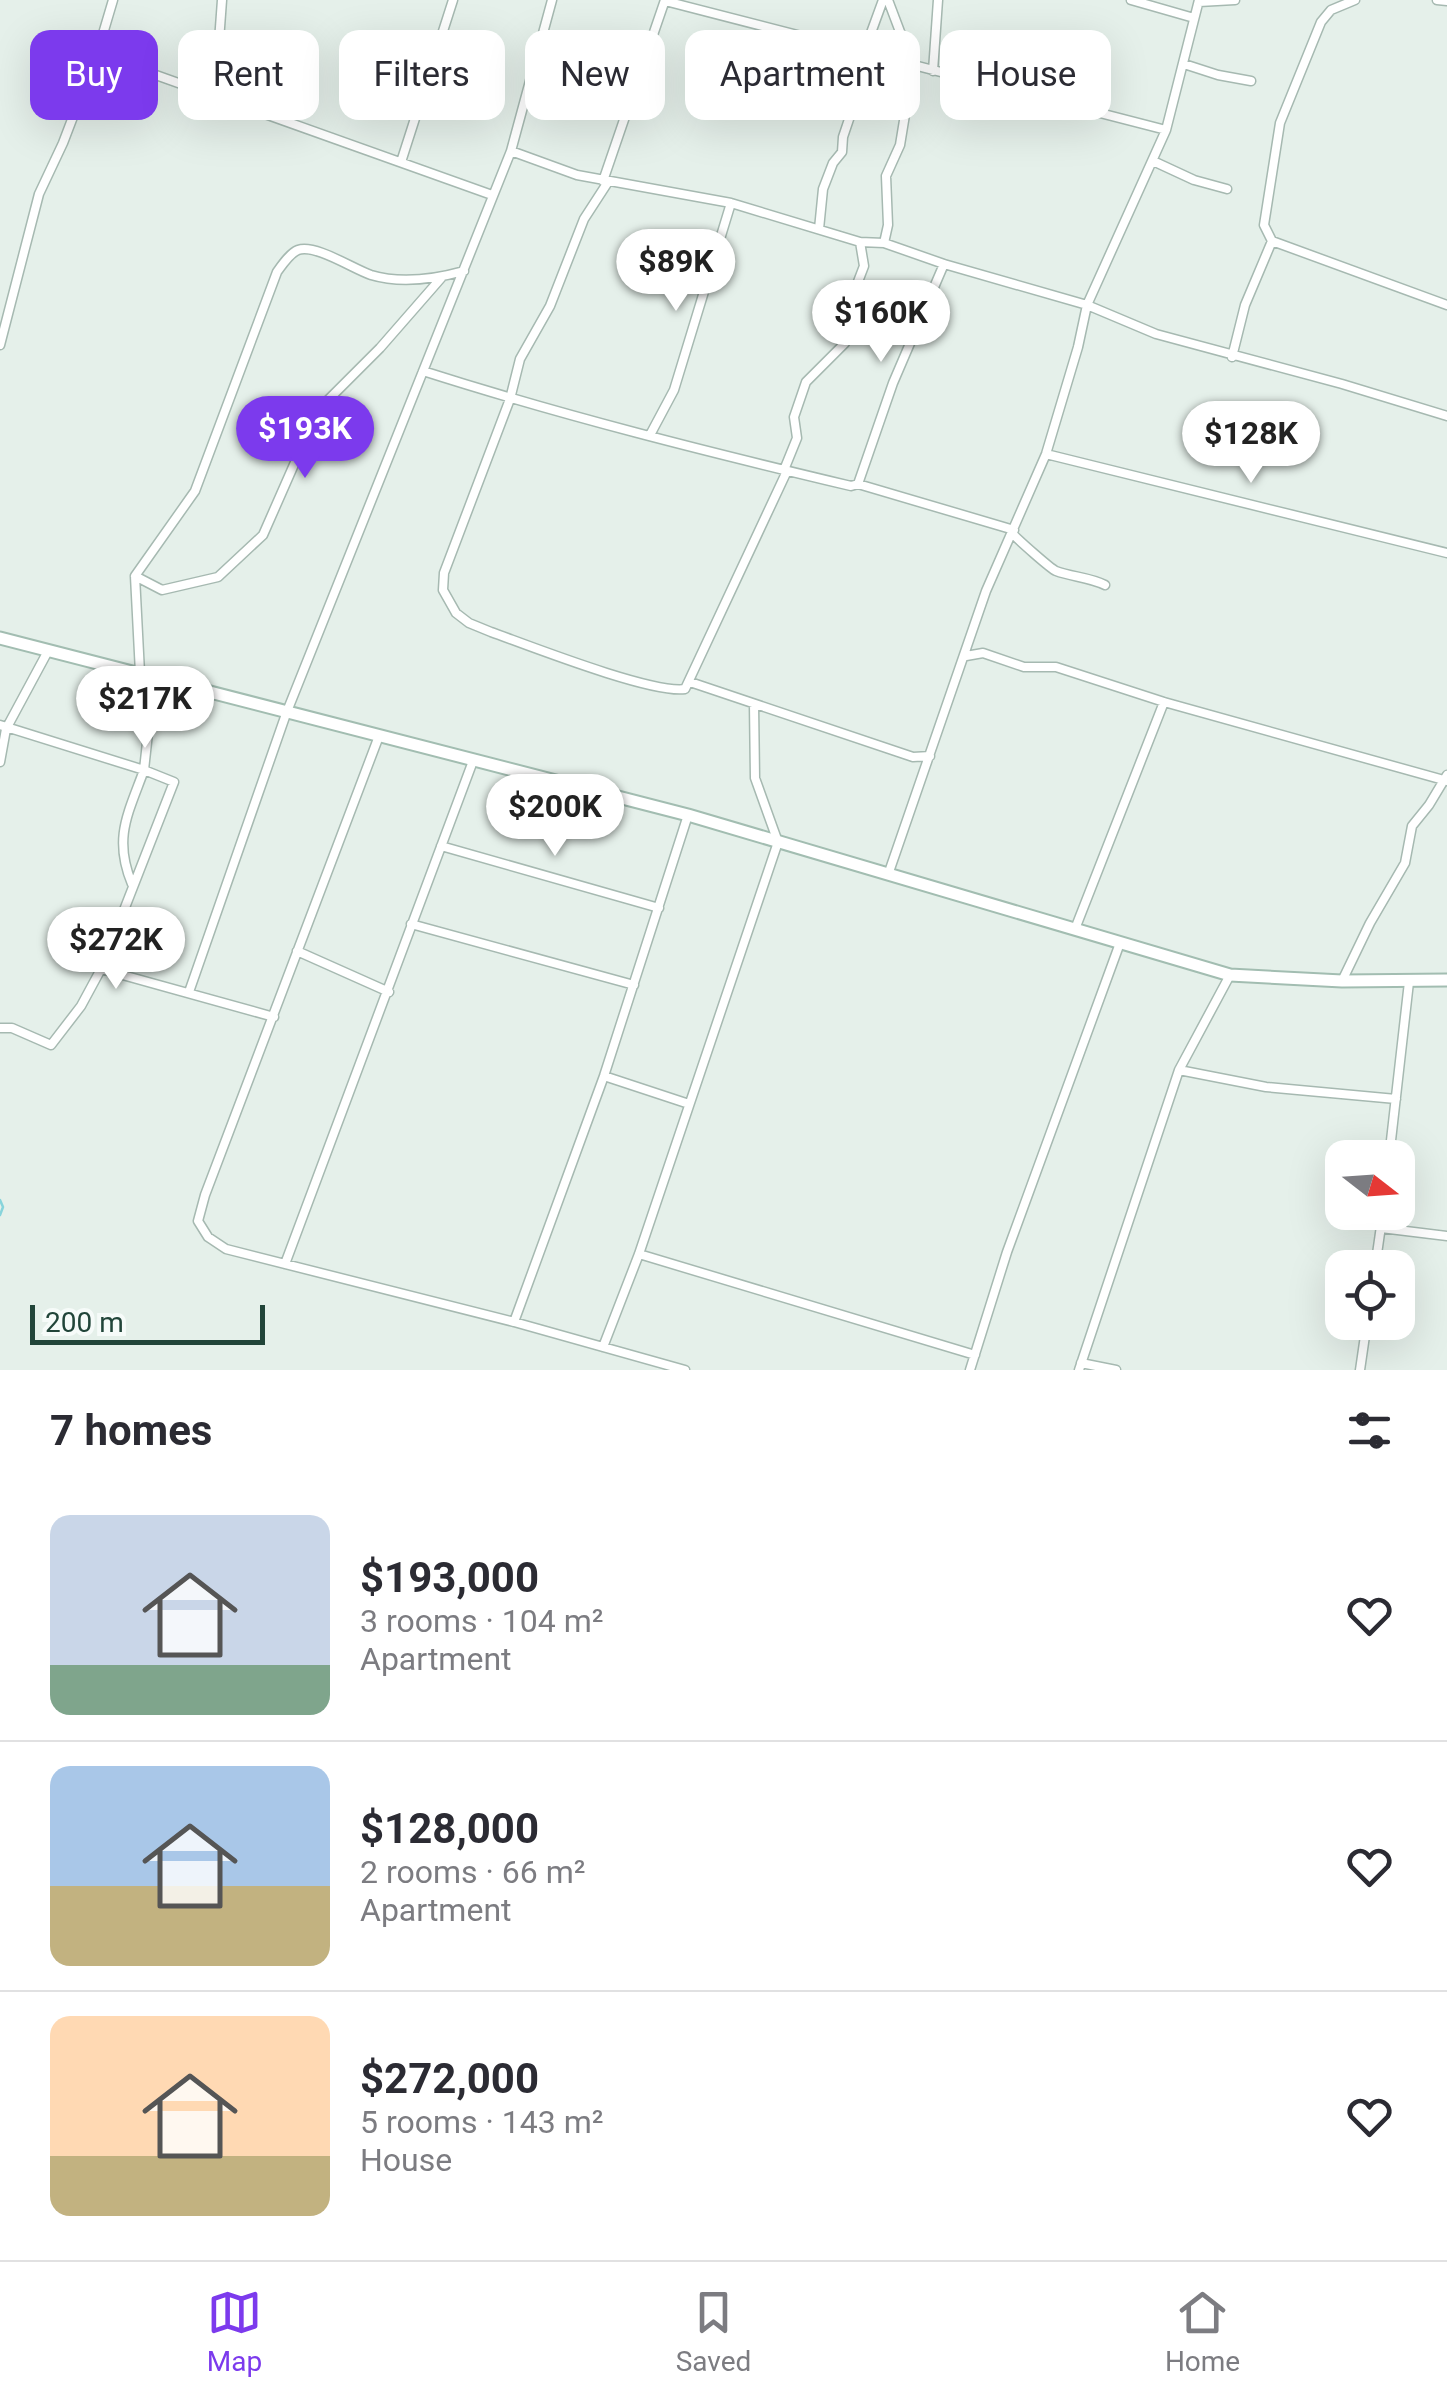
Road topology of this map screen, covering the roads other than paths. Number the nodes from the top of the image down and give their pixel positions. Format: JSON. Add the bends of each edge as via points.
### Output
{"nodes":[{"id":1,"x":113,"y":0,"type":"edge"},
{"id":2,"x":222,"y":0,"type":"edge"},
{"id":3,"x":453,"y":0,"type":"edge"},
{"id":4,"x":552,"y":0,"type":"edge"},
{"id":5,"x":665,"y":0,"type":"edge"},
{"id":6,"x":885,"y":0,"type":"edge"},
{"id":7,"x":938,"y":0,"type":"edge"},
{"id":8,"x":1131,"y":0,"type":"edge"},
{"id":9,"x":1235,"y":0,"type":"edge"},
{"id":10,"x":1355,"y":0,"type":"edge"},
{"id":11,"x":1437,"y":0,"type":"edge"},
{"id":12,"x":1199,"y":1,"type":"edge"},
{"id":13,"x":1447,"y":1,"type":"edge"},
{"id":14,"x":1194,"y":18,"type":"junction"},
{"id":15,"x":104,"y":30,"type":"edge"},
{"id":16,"x":222,"y":30,"type":"edge"},
{"id":17,"x":779,"y":30,"type":"edge"},
{"id":18,"x":875,"y":30,"type":"edge"},
{"id":19,"x":898,"y":30,"type":"edge"},
{"id":20,"x":1184,"y":64,"type":"junction"},
{"id":21,"x":920,"y":68,"type":"edge"},
{"id":22,"x":933,"y":71,"type":"junction"},
{"id":23,"x":1251,"y":81,"type":"dead end"},
{"id":24,"x":72,"y":120,"type":"edge"},
{"id":25,"x":282,"y":120,"type":"edge"},
{"id":26,"x":849,"y":120,"type":"edge"},
{"id":27,"x":904,"y":120,"type":"edge"},
{"id":28,"x":1166,"y":130,"type":"junction"},
{"id":29,"x":510,"y":151,"type":"junction"},
{"id":30,"x":1153,"y":161,"type":"junction"},
{"id":31,"x":401,"y":162,"type":"junction"},
{"id":32,"x":606,"y":181,"type":"junction"},
{"id":33,"x":1226,"y":188,"type":"dead end"},
{"id":34,"x":492,"y":195,"type":"junction"},
{"id":35,"x":730,"y":203,"type":"junction"},
{"id":36,"x":820,"y":229,"type":"junction"},
{"id":37,"x":1272,"y":241,"type":"junction"},
{"id":38,"x":860,"y":242,"type":"junction"},
{"id":39,"x":884,"y":243,"type":"junction"},
{"id":40,"x":944,"y":264,"type":"junction"},
{"id":41,"x":464,"y":272,"type":"junction"},
{"id":42,"x":442,"y":277,"type":"junction"},
{"id":43,"x":1087,"y":305,"type":"junction"},
{"id":44,"x":1447,"y":305,"type":"edge"},
{"id":45,"x":0,"y":345,"type":"edge"},
{"id":46,"x":1232,"y":356,"type":"junction"},
{"id":47,"x":423,"y":372,"type":"junction"},
{"id":48,"x":510,"y":399,"type":"junction"},
{"id":49,"x":1447,"y":416,"type":"edge"},
{"id":50,"x":650,"y":435,"type":"junction"},
{"id":51,"x":1046,"y":454,"type":"junction"},
{"id":52,"x":785,"y":470,"type":"junction"},
{"id":53,"x":858,"y":484,"type":"junction"},
{"id":54,"x":1013,"y":532,"type":"junction"},
{"id":55,"x":1447,"y":553,"type":"edge"},
{"id":56,"x":134,"y":576,"type":"junction"},
{"id":57,"x":1104,"y":585,"type":"dead end"},
{"id":58,"x":0,"y":638,"type":"edge"},
{"id":59,"x":48,"y":651,"type":"junction"},
{"id":60,"x":966,"y":656,"type":"junction"},
{"id":61,"x":140,"y":673,"type":"junction"},
{"id":62,"x":154,"y":677,"type":"junction"},
{"id":63,"x":690,"y":682,"type":"junction"},
{"id":64,"x":1164,"y":702,"type":"junction"},
{"id":65,"x":754,"y":704,"type":"junction"},
{"id":66,"x":286,"y":714,"type":"junction"},
{"id":67,"x":3,"y":727,"type":"edge"},
{"id":68,"x":379,"y":736,"type":"junction"},
{"id":69,"x":930,"y":756,"type":"junction"},
{"id":70,"x":473,"y":761,"type":"junction"},
{"id":71,"x":0,"y":762,"type":"edge"},
{"id":72,"x":144,"y":770,"type":"junction"},
{"id":73,"x":1447,"y":779,"type":"edge"},
{"id":74,"x":688,"y":815,"type":"junction"},
{"id":75,"x":778,"y":842,"type":"junction"},
{"id":76,"x":441,"y":846,"type":"junction"},
{"id":77,"x":890,"y":872,"type":"junction"},
{"id":78,"x":132,"y":884,"type":"junction"},
{"id":79,"x":660,"y":908,"type":"junction"},
{"id":80,"x":411,"y":924,"type":"junction"},
{"id":81,"x":1075,"y":929,"type":"junction"},
{"id":82,"x":1120,"y":942,"type":"junction"},
{"id":83,"x":297,"y":952,"type":"junction"},
{"id":84,"x":102,"y":969,"type":"junction"},
{"id":85,"x":1230,"y":975,"type":"junction"},
{"id":86,"x":1447,"y":980,"type":"edge"},
{"id":87,"x":1342,"y":981,"type":"junction"},
{"id":88,"x":1409,"y":982,"type":"junction"},
{"id":89,"x":634,"y":985,"type":"junction"},
{"id":90,"x":189,"y":992,"type":"junction"},
{"id":91,"x":389,"y":992,"type":"junction"},
{"id":92,"x":274,"y":1017,"type":"junction"},
{"id":93,"x":0,"y":1028,"type":"edge"},
{"id":94,"x":1180,"y":1070,"type":"junction"},
{"id":95,"x":604,"y":1076,"type":"junction"},
{"id":96,"x":1396,"y":1099,"type":"junction"},
{"id":97,"x":690,"y":1104,"type":"junction"},
{"id":98,"x":1391,"y":1140,"type":"edge"},
{"id":99,"x":1398,"y":1230,"type":"edge"},
{"id":100,"x":1447,"y":1236,"type":"edge"},
{"id":101,"x":639,"y":1254,"type":"junction"},
{"id":102,"x":285,"y":1264,"type":"junction"},
{"id":103,"x":514,"y":1322,"type":"junction"},
{"id":104,"x":1364,"y":1340,"type":"edge"},
{"id":105,"x":602,"y":1347,"type":"junction"},
{"id":106,"x":975,"y":1356,"type":"junction"},
{"id":107,"x":1080,"y":1367,"type":"edge"},
{"id":108,"x":685,"y":1370,"type":"edge"},
{"id":109,"x":970,"y":1370,"type":"edge"},
{"id":110,"x":1116,"y":1370,"type":"edge"},
{"id":111,"x":1360,"y":1370,"type":"edge"}],
"edges":[{"from":1,"to":15,"type":"street"},
{"from":2,"to":16,"type":"street"},
{"from":3,"to":31,"type":"street"},
{"from":4,"to":29,"type":"street"},
{"from":5,"to":17,"type":"street"},
{"from":5,"to":32,"type":"street"},
{"from":6,"to":18,"type":"street"},
{"from":6,"to":19,"type":"street"},
{"from":7,"to":22,"type":"street"},
{"from":8,"to":14,"type":"street"},
{"from":9,"to":12,"type":"street"},
{"from":10,"to":37,"type":"street","via":[[1321,22],[1280,123],[1264,225]]},
{"from":11,"to":13,"type":"street"},
{"from":12,"to":14,"type":"street"},
{"from":14,"to":20,"type":"street"},
{"from":20,"to":23,"type":"street"},
{"from":20,"to":28,"type":"street"},
{"from":21,"to":22,"type":"street"},
{"from":22,"to":28,"type":"street"},
{"from":24,"to":45,"type":"street","via":[[39,194]]},
{"from":25,"to":31,"type":"street"},
{"from":26,"to":36,"type":"street","via":[[823,189]]},
{"from":27,"to":39,"type":"street","via":[[886,176]]},
{"from":28,"to":30,"type":"street"},
{"from":29,"to":32,"type":"street"},
{"from":29,"to":34,"type":"street"},
{"from":30,"to":33,"type":"street"},
{"from":30,"to":43,"type":"street"},
{"from":31,"to":34,"type":"street"},
{"from":32,"to":35,"type":"street"},
{"from":32,"to":48,"type":"street","via":[[520,359]]},
{"from":34,"to":41,"type":"street"},
{"from":35,"to":36,"type":"street"},
{"from":35,"to":50,"type":"street","via":[[674,390]]},
{"from":36,"to":38,"type":"street"},
{"from":37,"to":44,"type":"street"},
{"from":37,"to":46,"type":"street"},
{"from":38,"to":39,"type":"street"},
{"from":38,"to":52,"type":"street","via":[[864,266],[845,344],[806,382]]},
{"from":39,"to":40,"type":"street"},
{"from":40,"to":43,"type":"street"},
{"from":40,"to":53,"type":"street"},
{"from":41,"to":42,"type":"street"},
{"from":41,"to":47,"type":"street"},
{"from":42,"to":56,"type":"street","via":[[318,410],[263,536],[218,577],[162,590]]},
{"from":42,"to":56,"type":"street","via":[[398,280],[316,250],[292,254],[277,272],[195,490]]},
{"from":43,"to":46,"type":"street"},
{"from":43,"to":51,"type":"street"},
{"from":46,"to":49,"type":"street"},
{"from":47,"to":48,"type":"street"},
{"from":47,"to":66,"type":"street"},
{"from":48,"to":50,"type":"street"},
{"from":48,"to":63,"type":"street","via":[[448,558],[448,603],[469,623],[586,665],[676,690]]},
{"from":50,"to":52,"type":"street"},
{"from":51,"to":54,"type":"street"},
{"from":51,"to":55,"type":"street"},
{"from":52,"to":53,"type":"street"},
{"from":52,"to":63,"type":"street"},
{"from":53,"to":54,"type":"street"},
{"from":54,"to":57,"type":"street","via":[[1052,570]]},
{"from":54,"to":60,"type":"street"},
{"from":56,"to":61,"type":"street"},
{"from":58,"to":59,"type":"street"},
{"from":59,"to":61,"type":"street"},
{"from":59,"to":67,"type":"street"},
{"from":60,"to":64,"type":"street","via":[[983,653],[1024,667],[1056,667]]},
{"from":60,"to":69,"type":"street"},
{"from":61,"to":62,"type":"street"},
{"from":62,"to":66,"type":"street"},
{"from":62,"to":72,"type":"street"},
{"from":63,"to":65,"type":"street"},
{"from":64,"to":73,"type":"street"},
{"from":64,"to":81,"type":"street"},
{"from":65,"to":69,"type":"street","via":[[913,757]]},
{"from":65,"to":75,"type":"street","via":[[754,778]]},
{"from":66,"to":68,"type":"street"},
{"from":66,"to":90,"type":"street"},
{"from":67,"to":71,"type":"street"},
{"from":67,"to":72,"type":"street"},
{"from":68,"to":70,"type":"street"},
{"from":68,"to":83,"type":"street"},
{"from":69,"to":77,"type":"street"},
{"from":70,"to":74,"type":"street"},
{"from":70,"to":76,"type":"street"},
{"from":72,"to":78,"type":"street","via":[[121,857]]},
{"from":72,"to":78,"type":"street","via":[[174,782]]},
{"from":73,"to":87,"type":"street","via":[[1412,826],[1405,863]]},
{"from":74,"to":75,"type":"street"},
{"from":74,"to":79,"type":"street"},
{"from":75,"to":77,"type":"street"},
{"from":75,"to":97,"type":"street"},
{"from":76,"to":79,"type":"street"},
{"from":76,"to":80,"type":"street"},
{"from":77,"to":81,"type":"street"},
{"from":78,"to":84,"type":"street"},
{"from":79,"to":89,"type":"street"},
{"from":80,"to":89,"type":"street"},
{"from":80,"to":91,"type":"street"},
{"from":81,"to":82,"type":"street"},
{"from":82,"to":85,"type":"street"},
{"from":82,"to":106,"type":"street"},
{"from":83,"to":91,"type":"street"},
{"from":83,"to":92,"type":"street"},
{"from":84,"to":90,"type":"street"},
{"from":84,"to":93,"type":"street","via":[[51,1045]]},
{"from":85,"to":87,"type":"street"},
{"from":85,"to":94,"type":"street"},
{"from":86,"to":88,"type":"street"},
{"from":87,"to":88,"type":"street"},
{"from":88,"to":96,"type":"street"},
{"from":89,"to":95,"type":"street"},
{"from":90,"to":92,"type":"street"},
{"from":91,"to":102,"type":"street"},
{"from":92,"to":102,"type":"street","via":[[198,1221],[226,1249]]},
{"from":94,"to":96,"type":"street","via":[[1266,1087]]},
{"from":94,"to":107,"type":"street"},
{"from":95,"to":97,"type":"street"},
{"from":95,"to":103,"type":"street"},
{"from":96,"to":98,"type":"street"},
{"from":97,"to":101,"type":"street"},
{"from":99,"to":100,"type":"street"},
{"from":101,"to":105,"type":"street"},
{"from":101,"to":106,"type":"street"},
{"from":102,"to":103,"type":"street"},
{"from":103,"to":105,"type":"street"},
{"from":104,"to":111,"type":"street"},
{"from":105,"to":108,"type":"street"},
{"from":106,"to":109,"type":"street"},
{"from":107,"to":110,"type":"street"}]}
